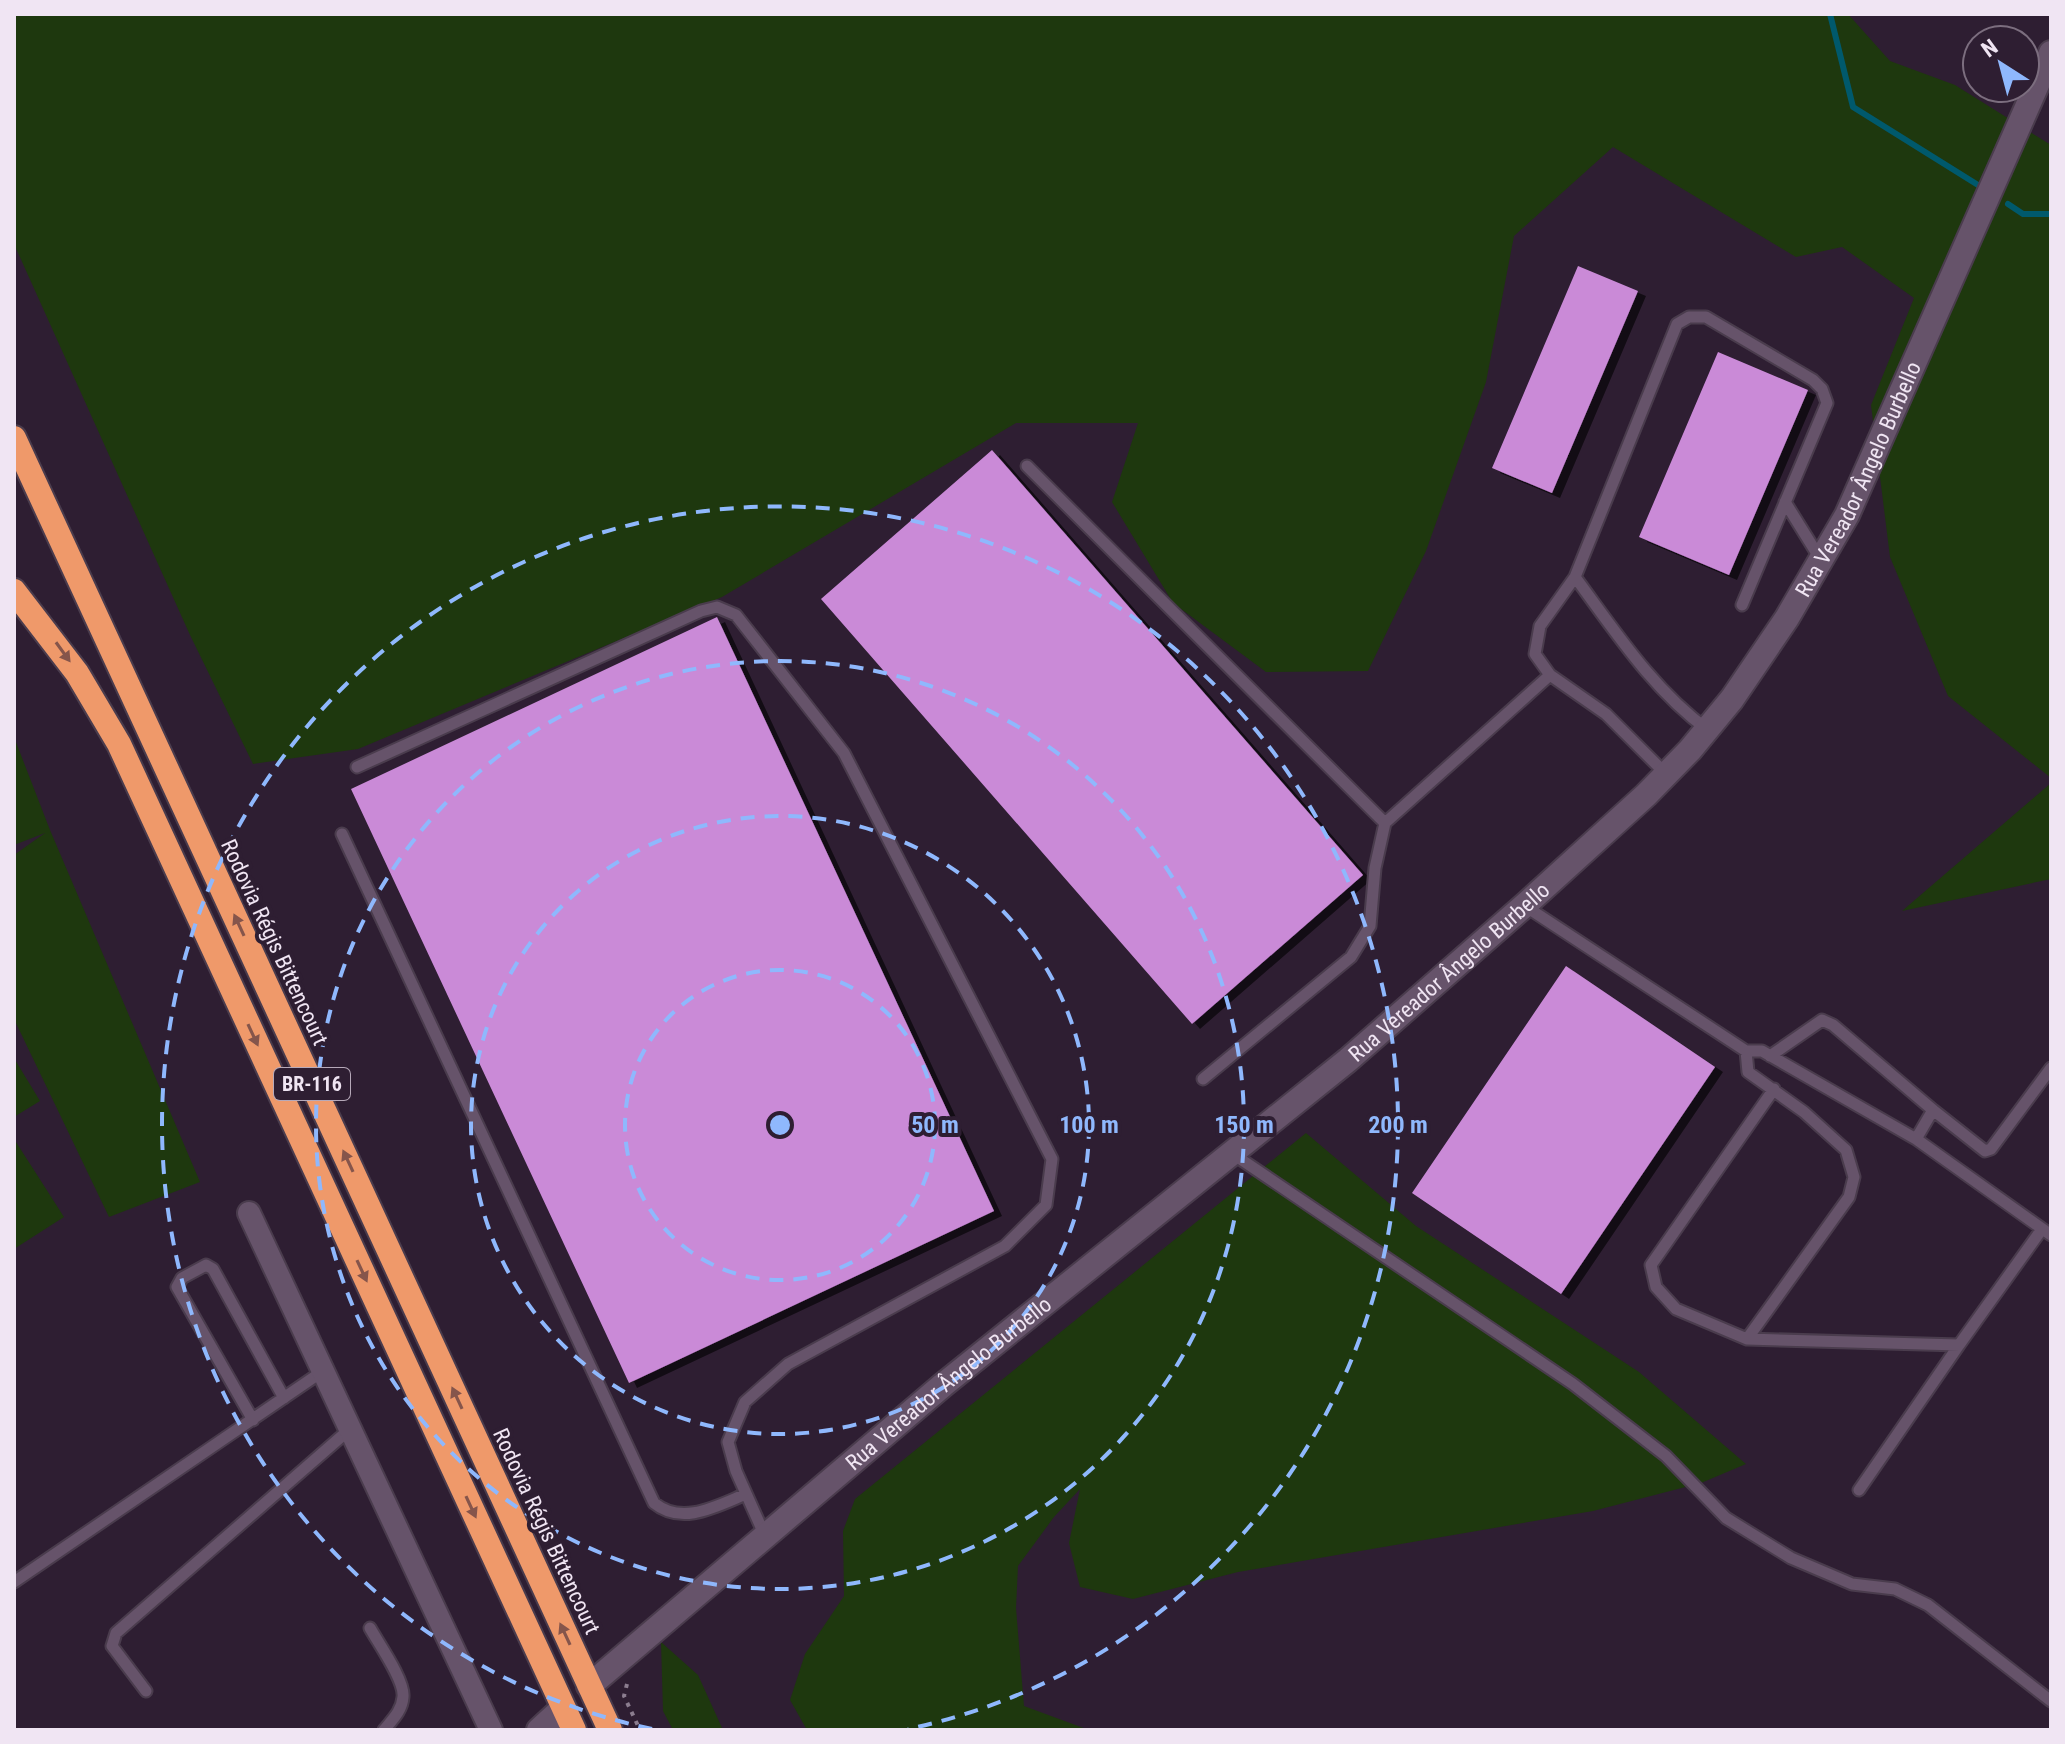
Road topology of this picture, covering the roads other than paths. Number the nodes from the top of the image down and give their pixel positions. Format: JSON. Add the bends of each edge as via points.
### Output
{"nodes":[{"id":1,"x":2051,"y":53,"type":"edge"},
{"id":2,"x":14,"y":438,"type":"edge"},
{"id":3,"x":1027,"y":466,"type":"dead end"},
{"id":4,"x":1785,"y":502,"type":"junction"},
{"id":5,"x":1822,"y":561,"type":"junction"},
{"id":6,"x":1575,"y":577,"type":"junction"},
{"id":7,"x":14,"y":591,"type":"edge"},
{"id":8,"x":1742,"y":605,"type":"dead end"},
{"id":9,"x":1550,"y":675,"type":"junction"},
{"id":10,"x":1708,"y":730,"type":"junction"},
{"id":11,"x":357,"y":767,"type":"dead end"},
{"id":12,"x":1667,"y":775,"type":"junction"},
{"id":13,"x":1385,"y":823,"type":"junction"},
{"id":14,"x":342,"y":834,"type":"dead end"},
{"id":15,"x":1525,"y":905,"type":"junction"},
{"id":16,"x":1746,"y":1051,"type":"junction"},
{"id":17,"x":1770,"y":1056,"type":"junction"},
{"id":18,"x":2051,"y":1068,"type":"edge"},
{"id":19,"x":1203,"y":1079,"type":"dead end"},
{"id":20,"x":1774,"y":1089,"type":"junction"},
{"id":21,"x":1933,"y":1110,"type":"junction"},
{"id":22,"x":1916,"y":1139,"type":"junction"},
{"id":23,"x":1233,"y":1154,"type":"junction"},
{"id":24,"x":249,"y":1213,"type":"dead end"},
{"id":25,"x":2047,"y":1232,"type":"edge"},
{"id":26,"x":1747,"y":1339,"type":"junction"},
{"id":27,"x":1959,"y":1345,"type":"junction"},
{"id":28,"x":323,"y":1371,"type":"junction"},
{"id":29,"x":284,"y":1398,"type":"junction"},
{"id":30,"x":253,"y":1420,"type":"junction"},
{"id":31,"x":350,"y":1429,"type":"junction"},
{"id":32,"x":1859,"y":1490,"type":"dead end"},
{"id":33,"x":746,"y":1494,"type":"junction"},
{"id":34,"x":765,"y":1536,"type":"junction"},
{"id":35,"x":14,"y":1582,"type":"edge"},
{"id":36,"x":370,"y":1628,"type":"dead end"},
{"id":37,"x":589,"y":1686,"type":"junction"},
{"id":38,"x":146,"y":1691,"type":"dead end"},
{"id":39,"x":2051,"y":1701,"type":"edge"},
{"id":40,"x":568,"y":1719,"type":"edge"},
{"id":41,"x":384,"y":1730,"type":"edge"},
{"id":42,"x":491,"y":1730,"type":"edge"},
{"id":43,"x":539,"y":1730,"type":"edge"},
{"id":44,"x":610,"y":1730,"type":"edge"}],
"edges":[{"from":1,"to":5,"type":"main road","name":"Rua Vereador Ângelo Burbello","via":[[1869,469]]},
{"from":37,"to":2,"type":"highway","name":"Rodovia Régis Bittencourt","number":"BR-116","one_way":true},
{"from":3,"to":13,"type":"lane"},
{"from":4,"to":5,"type":"lane"},
{"from":4,"to":6,"type":"lane","via":[[1827,403],[1822,389],[1706,317],[1689,317],[1677,324]]},
{"from":4,"to":8,"type":"lane"},
{"from":5,"to":10,"type":"main road","name":"Rua Vereador Ângelo Burbello"},
{"from":6,"to":9,"type":"lane","via":[[1540,626],[1535,654]]},
{"from":6,"to":10,"type":"lane","via":[[1639,664]]},
{"from":7,"to":40,"type":"highway","number":"BR-116","one_way":true,"via":[[77,673],[119,744]]},
{"from":9,"to":12,"type":"lane","via":[[1606,714]]},
{"from":9,"to":13,"type":"lane"},
{"from":10,"to":12,"type":"main road","name":"Rua Vereador Ângelo Burbello"},
{"from":11,"to":33,"type":"lane","via":[[717,607],[736,615],[844,753],[1052,1159],[1046,1205],[1005,1246],[788,1364],[745,1402],[728,1442]]},
{"from":12,"to":15,"type":"main road","name":"Rua Vereador Ângelo Burbello"},
{"from":13,"to":19,"type":"lane","via":[[1370,926],[1351,957]]},
{"from":14,"to":33,"type":"lane","via":[[654,1503],[666,1513],[699,1514]]},
{"from":15,"to":16,"type":"lane"},
{"from":15,"to":23,"type":"main road","name":"Rua Vereador Ângelo Burbello"},
{"from":16,"to":17,"type":"lane"},
{"from":16,"to":20,"type":"lane","via":[[1748,1072]]},
{"from":17,"to":21,"type":"lane","via":[[1822,1020]]},
{"from":17,"to":22,"type":"lane"},
{"from":18,"to":21,"type":"lane","via":[[1991,1149],[1985,1151]]},
{"from":20,"to":26,"type":"lane","via":[[1846,1150],[1854,1177],[1849,1197]]},
{"from":20,"to":26,"type":"lane","via":[[1651,1265],[1656,1287],[1676,1309]]},
{"from":21,"to":22,"type":"lane"},
{"from":22,"to":25,"type":"lane"},
{"from":23,"to":34,"type":"main road","name":"Rua Vereador Ângelo Burbello","via":[[953,1377]]},
{"from":23,"to":39,"type":"lane","via":[[1573,1384],[1666,1456],[1726,1518],[1815,1569],[1852,1584],[1895,1589],[1928,1605]]},
{"from":24,"to":28,"type":"street"},
{"from":25,"to":27,"type":"lane"},
{"from":26,"to":27,"type":"lane"},
{"from":27,"to":32,"type":"lane"},
{"from":28,"to":29,"type":"lane"},
{"from":28,"to":31,"type":"street"},
{"from":29,"to":30,"type":"lane"},
{"from":29,"to":30,"type":"lane","via":[[213,1269],[206,1265],[182,1278],[177,1287]]},
{"from":30,"to":35,"type":"lane"},
{"from":31,"to":38,"type":"lane","via":[[116,1633],[112,1646],[117,1656]]},
{"from":31,"to":42,"type":"street"},
{"from":33,"to":34,"type":"lane"},
{"from":34,"to":37,"type":"main road","name":"Rua Vereador Ângelo Burbello"},
{"from":36,"to":41,"type":"lane","via":[[404,1696],[399,1713]]},
{"from":37,"to":44,"type":"highway","name":"Rodovia Régis Bittencourt","number":"BR-116"},
{"from":40,"to":43,"type":"main road"}]}
